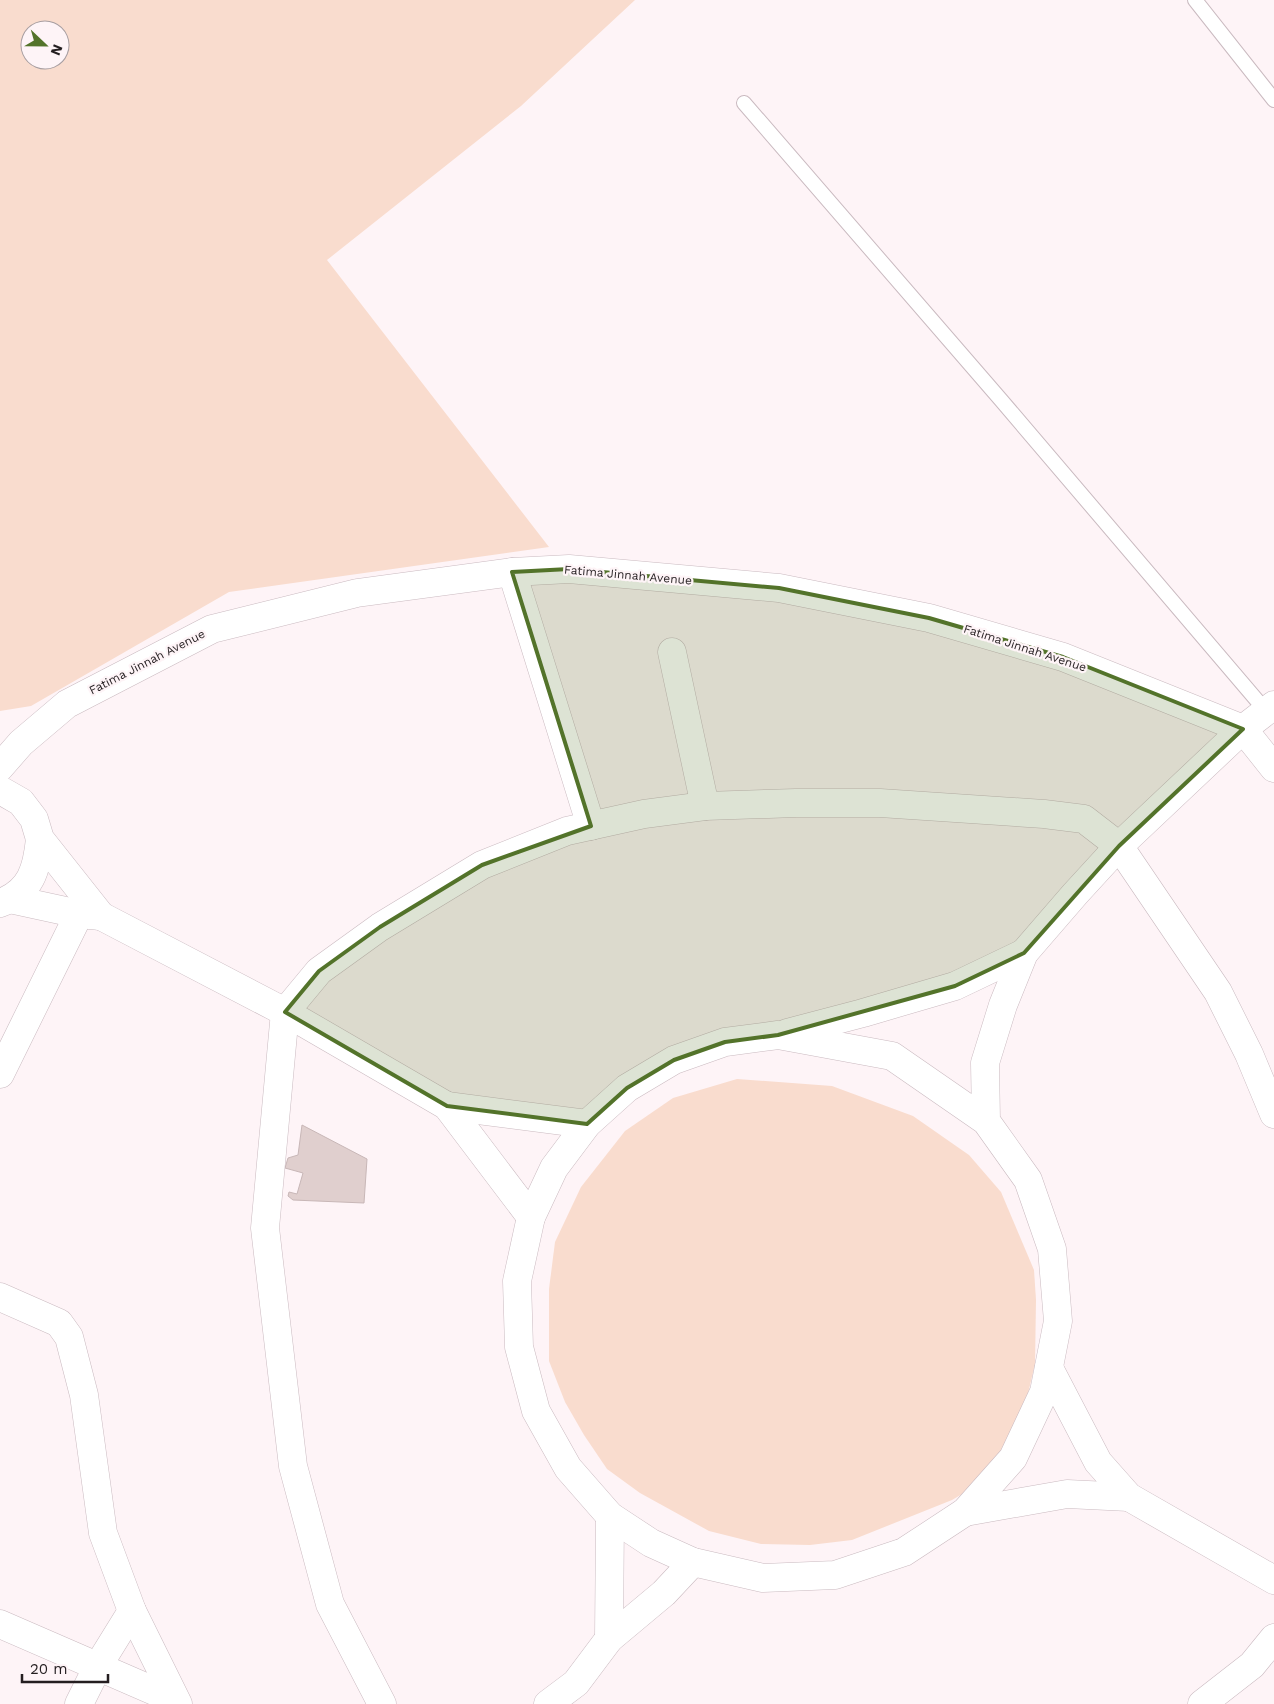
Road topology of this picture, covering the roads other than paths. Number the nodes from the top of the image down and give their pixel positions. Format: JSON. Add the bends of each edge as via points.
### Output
{"nodes":[{"id":1,"x":1195,"y":0,"type":"edge"},
{"id":2,"x":1274,"y":100,"type":"edge"},
{"id":3,"x":744,"y":102,"type":"dead end"},
{"id":4,"x":512,"y":572,"type":"junction"},
{"id":5,"x":672,"y":652,"type":"dead end"},
{"id":6,"x":1270,"y":708,"type":"edge"},
{"id":7,"x":1243,"y":729,"type":"junction"},
{"id":8,"x":0,"y":767,"type":"edge"},
{"id":9,"x":1274,"y":768,"type":"edge"},
{"id":10,"x":0,"y":790,"type":"edge"},
{"id":11,"x":705,"y":806,"type":"junction"},
{"id":12,"x":591,"y":826,"type":"junction"},
{"id":13,"x":40,"y":839,"type":"junction"},
{"id":14,"x":1119,"y":846,"type":"junction"},
{"id":15,"x":5,"y":901,"type":"edge"},
{"id":16,"x":90,"y":915,"type":"junction"},
{"id":17,"x":1024,"y":953,"type":"junction"},
{"id":18,"x":285,"y":1012,"type":"junction"},
{"id":19,"x":778,"y":1035,"type":"junction"},
{"id":20,"x":0,"y":1074,"type":"edge"},
{"id":21,"x":447,"y":1106,"type":"junction"},
{"id":22,"x":1274,"y":1114,"type":"edge"},
{"id":23,"x":986,"y":1121,"type":"junction"},
{"id":24,"x":587,"y":1124,"type":"junction"},
{"id":25,"x":531,"y":1217,"type":"junction"},
{"id":26,"x":0,"y":1297,"type":"edge"},
{"id":27,"x":1049,"y":1368,"type":"junction"},
{"id":28,"x":1129,"y":1497,"type":"junction"},
{"id":29,"x":965,"y":1512,"type":"junction"},
{"id":30,"x":610,"y":1516,"type":"junction"},
{"id":31,"x":693,"y":1562,"type":"junction"},
{"id":32,"x":1274,"y":1580,"type":"edge"},
{"id":33,"x":132,"y":1611,"type":"junction"},
{"id":34,"x":0,"y":1624,"type":"edge"},
{"id":35,"x":1274,"y":1638,"type":"edge"},
{"id":36,"x":609,"y":1639,"type":"junction"},
{"id":37,"x":98,"y":1666,"type":"junction"},
{"id":38,"x":176,"y":1702,"type":"edge"},
{"id":39,"x":79,"y":1704,"type":"edge"},
{"id":40,"x":382,"y":1704,"type":"edge"},
{"id":41,"x":548,"y":1704,"type":"edge"},
{"id":42,"x":1202,"y":1704,"type":"edge"}],
"edges":[{"from":1,"to":2,"type":"lane"},
{"from":3,"to":6,"type":"lane"},
{"from":4,"to":7,"type":"street","name":"Fatima Jinnah Avenue","via":[[569,569],[779,588],[929,618],[1063,657]]},
{"from":4,"to":8,"type":"street","name":"Fatima Jinnah Avenue","via":[[357,593],[212,629],[67,704],[21,743]]},
{"from":4,"to":12,"type":"street"},
{"from":5,"to":11,"type":"street"},
{"from":6,"to":7,"type":"street"},
{"from":7,"to":9,"type":"street"},
{"from":7,"to":14,"type":"street"},
{"from":10,"to":13,"type":"street","via":[[21,802],[34,819]]},
{"from":11,"to":12,"type":"street","via":[[644,814]]},
{"from":11,"to":14,"type":"street","via":[[880,803],[1044,814],[1084,819]]},
{"from":12,"to":18,"type":"street","via":[[567,831],[482,865],[380,927],[319,971]]},
{"from":13,"to":15,"type":"street","via":[[38,862],[29,882]]},
{"from":13,"to":16,"type":"street"},
{"from":14,"to":17,"type":"street"},
{"from":14,"to":22,"type":"street","via":[[1218,992]]},
{"from":15,"to":16,"type":"street"},
{"from":16,"to":18,"type":"street"},
{"from":16,"to":20,"type":"street"},
{"from":17,"to":19,"type":"street","via":[[955,986]]},
{"from":17,"to":23,"type":"street","via":[[1003,1005],[986,1063]]},
{"from":18,"to":21,"type":"street"},
{"from":18,"to":40,"type":"street","via":[[265,1228],[293,1466],[330,1604]]},
{"from":19,"to":23,"type":"street","via":[[892,1056]]},
{"from":19,"to":24,"type":"street","via":[[725,1042],[674,1060],[627,1088]]},
{"from":21,"to":24,"type":"street"},
{"from":21,"to":25,"type":"street"},
{"from":23,"to":27,"type":"street","via":[[1028,1180],[1052,1249],[1058,1321]]},
{"from":24,"to":25,"type":"street","via":[[554,1168]]},
{"from":25,"to":30,"type":"street","via":[[517,1282],[519,1347],[536,1411],[568,1468]]},
{"from":26,"to":33,"type":"street","via":[[59,1323],[69,1337],[84,1395],[104,1533]]},
{"from":27,"to":28,"type":"street","via":[[1098,1462]]},
{"from":27,"to":29,"type":"street","via":[[1044,1392],[1013,1458]]},
{"from":28,"to":29,"type":"street","via":[[1068,1494]]},
{"from":28,"to":32,"type":"street"},
{"from":29,"to":31,"type":"street","via":[[904,1552],[835,1575],[763,1578]]},
{"from":30,"to":31,"type":"street","via":[[651,1543]]},
{"from":30,"to":36,"type":"street"},
{"from":31,"to":36,"type":"street","via":[[664,1593]]},
{"from":33,"to":37,"type":"street"},
{"from":33,"to":38,"type":"street"},
{"from":34,"to":37,"type":"street"},
{"from":35,"to":42,"type":"street","via":[[1252,1665]]},
{"from":36,"to":41,"type":"street","via":[[576,1683]]},
{"from":37,"to":38,"type":"street"},
{"from":37,"to":39,"type":"street"}]}
